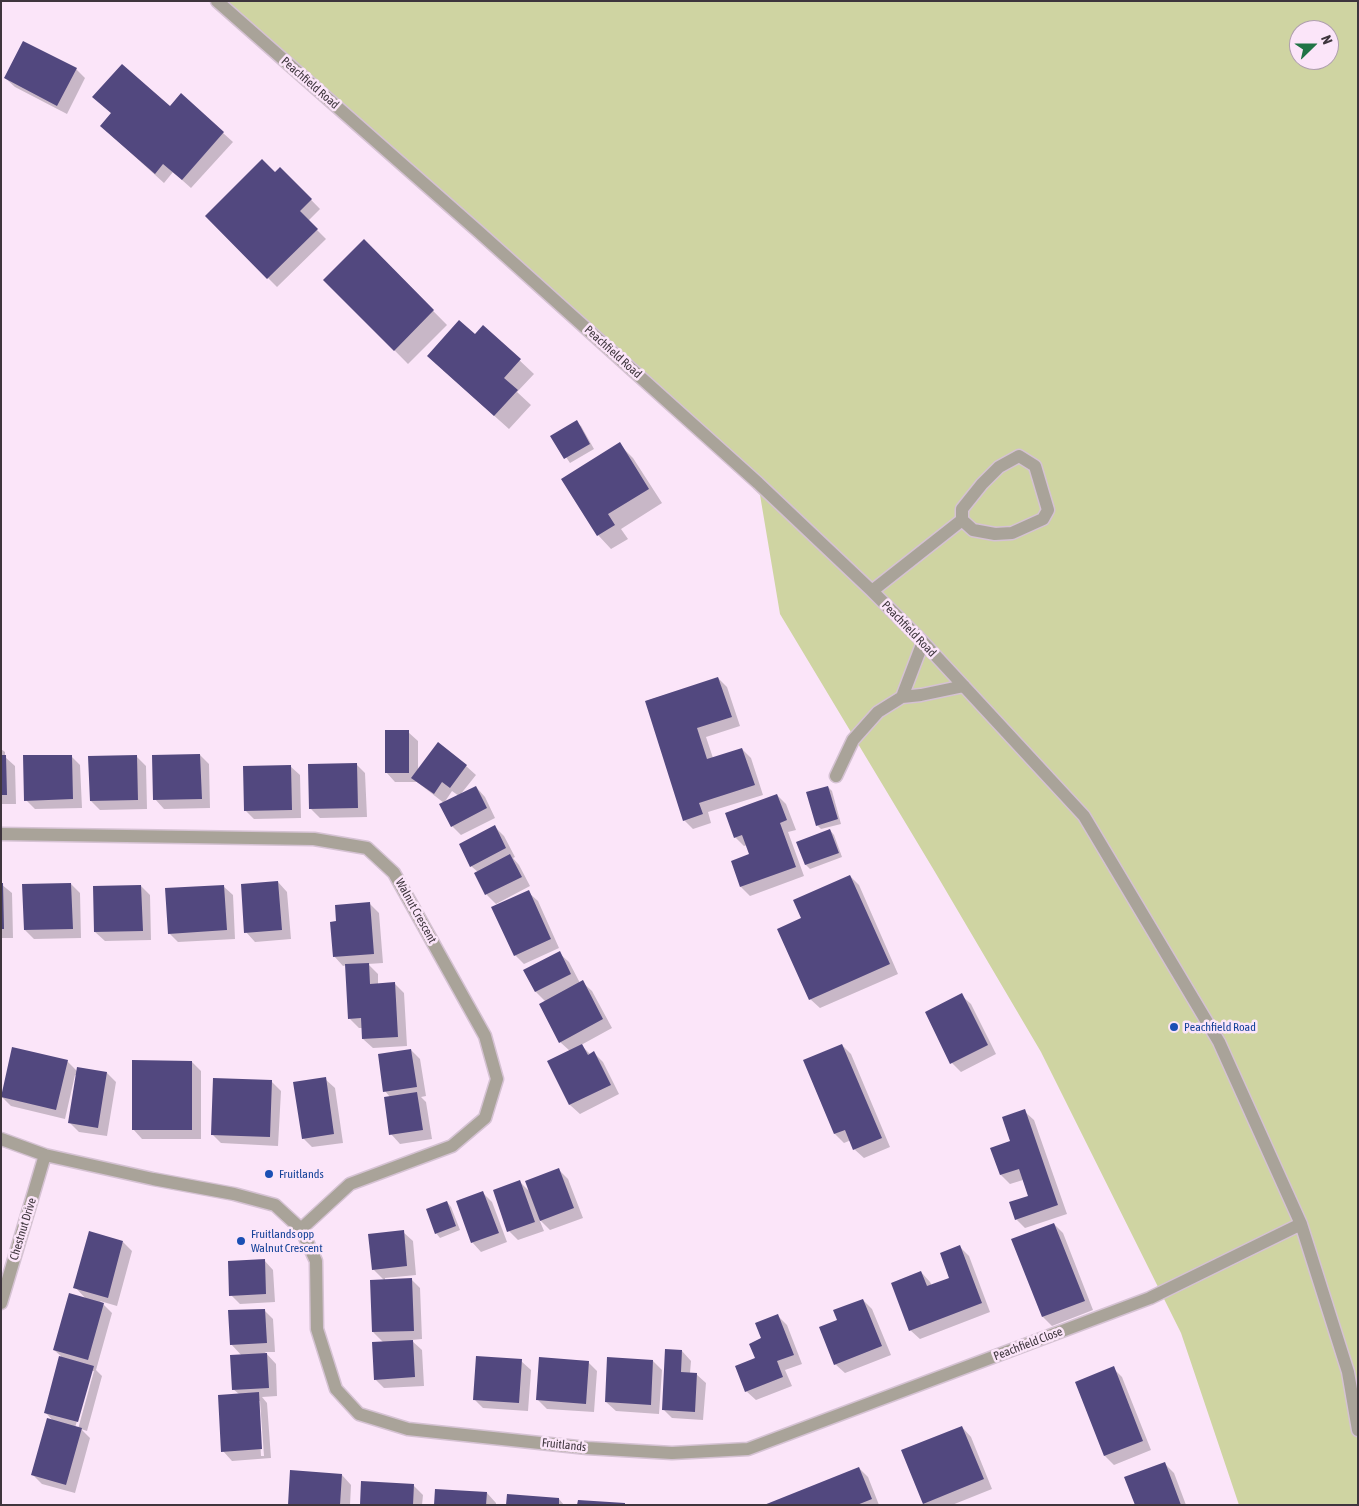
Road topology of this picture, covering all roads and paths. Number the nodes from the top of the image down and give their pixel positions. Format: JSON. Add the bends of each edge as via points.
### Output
{"nodes":[{"id":1,"x":217,"y":1,"type":"edge"},
{"id":2,"x":962,"y":520,"type":"junction"},
{"id":3,"x":872,"y":591,"type":"junction"},
{"id":4,"x":923,"y":642,"type":"junction"},
{"id":5,"x":964,"y":686,"type":"junction"},
{"id":6,"x":902,"y":697,"type":"junction"},
{"id":7,"x":836,"y":776,"type":"dead end"},
{"id":8,"x":1,"y":834,"type":"edge"},
{"id":9,"x":1,"y":1139,"type":"edge"},
{"id":10,"x":45,"y":1155,"type":"junction"},
{"id":11,"x":1301,"y":1224,"type":"junction"},
{"id":12,"x":301,"y":1229,"type":"junction"},
{"id":13,"x":1,"y":1304,"type":"edge"},
{"id":14,"x":1358,"y":1430,"type":"edge"},
{"id":15,"x":748,"y":1449,"type":"joint"}],
"edges":[{"from":1,"to":3,"type":"street","name":"Peachfield Road","via":[[523,271],[758,483]]},
{"from":2,"to":2,"type":"street","via":[[973,530],[995,534],[1012,533],[1043,519],[1048,510],[1035,466],[1020,456],[999,467],[962,509]]},
{"from":2,"to":3,"type":"street"},
{"from":3,"to":4,"type":"street","name":"Peachfield Road"},
{"from":4,"to":5,"type":"street","name":"Peachfield Road"},
{"from":4,"to":6,"type":"street"},
{"from":5,"to":6,"type":"street"},
{"from":5,"to":11,"type":"street","name":"Peachfield Road","via":[[1084,816],[1219,1042]]},
{"from":6,"to":7,"type":"street","via":[[878,712],[853,740]]},
{"from":8,"to":12,"type":"street","name":"Walnut Crescent","via":[[314,839],[367,848],[394,873],[485,1036],[497,1080],[485,1118],[452,1146],[350,1184]]},
{"from":9,"to":10,"type":"street","name":"Fruitlands"},
{"from":10,"to":12,"type":"street","name":"Fruitlands","via":[[275,1205]]},
{"from":10,"to":13,"type":"street","name":"Chestnut Drive"},
{"from":11,"to":14,"type":"street","name":"Peachfield Road","via":[[1348,1372]]},
{"from":11,"to":15,"type":"street","name":"Peachfield Close","via":[[1150,1298]]},
{"from":12,"to":15,"type":"street","name":"Fruitlands","via":[[316,1261],[317,1329],[336,1389],[359,1414],[408,1429],[587,1448],[672,1453]]}]}
